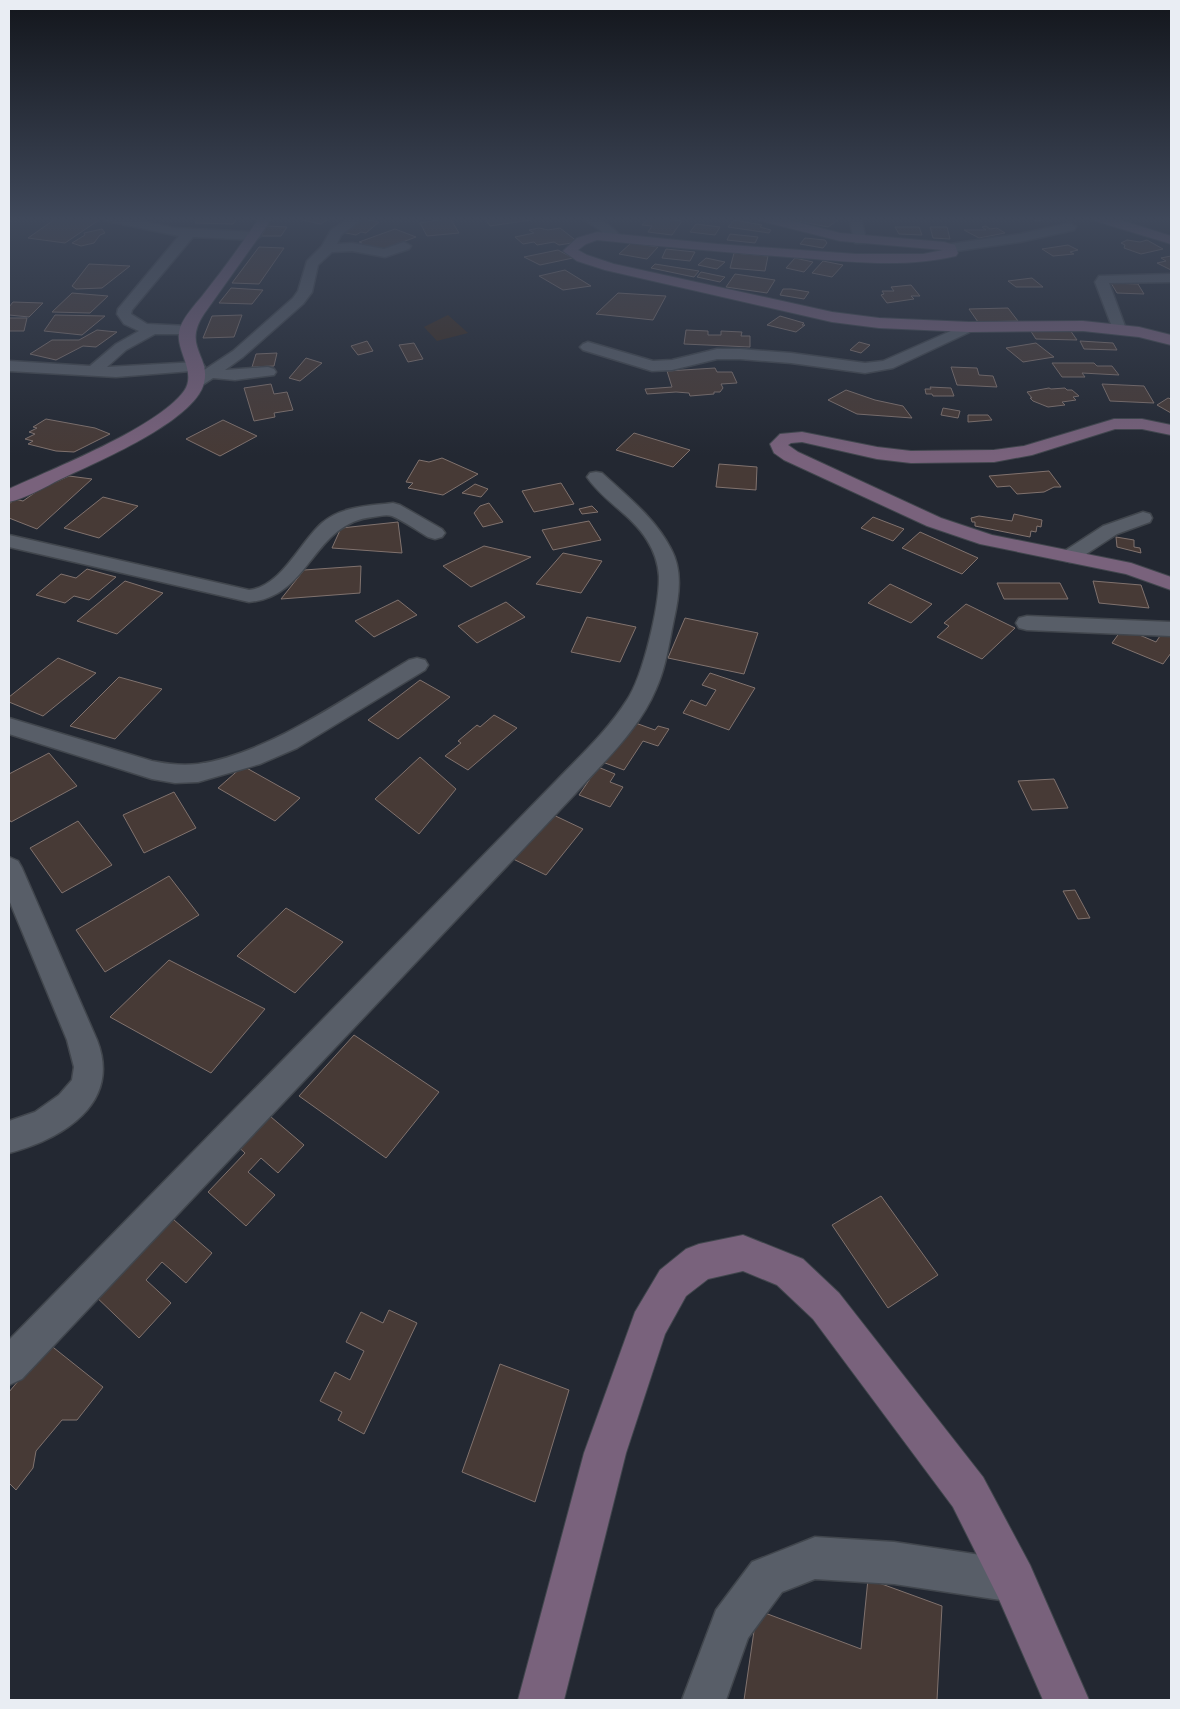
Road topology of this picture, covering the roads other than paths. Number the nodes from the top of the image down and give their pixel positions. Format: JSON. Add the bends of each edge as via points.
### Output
{"nodes":[{"id":1,"x":135,"y":297,"type":"edge"},
{"id":2,"x":210,"y":297,"type":"edge"},
{"id":3,"x":301,"y":297,"type":"edge"},
{"id":4,"x":740,"y":297,"type":"edge"},
{"id":5,"x":1106,"y":297,"type":"edge"},
{"id":6,"x":969,"y":327,"type":"junction"},
{"id":7,"x":153,"y":329,"type":"junction"},
{"id":8,"x":1119,"y":329,"type":"junction"},
{"id":9,"x":188,"y":330,"type":"junction"},
{"id":10,"x":1171,"y":340,"type":"edge"},
{"id":11,"x":588,"y":347,"type":"dead end"},
{"id":12,"x":9,"y":366,"type":"edge"},
{"id":13,"x":92,"y":372,"type":"junction"},
{"id":14,"x":268,"y":372,"type":"dead end"},
{"id":15,"x":201,"y":374,"type":"junction"},
{"id":16,"x":1171,"y":430,"type":"edge"},
{"id":17,"x":596,"y":478,"type":"dead end"},
{"id":18,"x":9,"y":496,"type":"edge"},
{"id":19,"x":1143,"y":518,"type":"dead end"},
{"id":20,"x":435,"y":533,"type":"dead end"},
{"id":21,"x":9,"y":541,"type":"edge"},
{"id":22,"x":1070,"y":556,"type":"junction"},
{"id":23,"x":1171,"y":584,"type":"edge"},
{"id":24,"x":1027,"y":623,"type":"dead end"},
{"id":25,"x":1171,"y":629,"type":"edge"},
{"id":26,"x":417,"y":665,"type":"dead end"},
{"id":27,"x":9,"y":726,"type":"edge"},
{"id":28,"x":9,"y":868,"type":"edge"},
{"id":29,"x":9,"y":1138,"type":"edge"},
{"id":30,"x":9,"y":1366,"type":"edge"},
{"id":31,"x":1014,"y":1581,"type":"junction"},
{"id":32,"x":541,"y":1700,"type":"edge"},
{"id":33,"x":704,"y":1700,"type":"edge"},
{"id":34,"x":1066,"y":1700,"type":"edge"}],
"edges":[{"from":1,"to":7,"type":"street","via":[[124,314],[133,324]]},
{"from":2,"to":9,"type":"street"},
{"from":3,"to":15,"type":"street","via":[[233,358]]},
{"from":4,"to":6,"type":"street","via":[[832,318]]},
{"from":5,"to":8,"type":"street"},
{"from":6,"to":8,"type":"street","via":[[1083,326]]},
{"from":6,"to":11,"type":"street","via":[[887,365],[866,368],[740,354],[717,354],[672,365],[652,366]]},
{"from":7,"to":9,"type":"street"},
{"from":7,"to":13,"type":"street","via":[[121,348]]},
{"from":8,"to":10,"type":"street"},
{"from":9,"to":15,"type":"street","via":[[187,339]]},
{"from":12,"to":13,"type":"street"},
{"from":13,"to":15,"type":"street"},
{"from":14,"to":15,"type":"street"},
{"from":15,"to":18,"type":"street","via":[[192,393],[182,403],[141,432]]},
{"from":16,"to":22,"type":"street","via":[[1142,424],[1114,424],[1026,451],[994,456],[911,457],[802,437],[786,438],[779,444],[791,456],[934,522],[987,540]]},
{"from":17,"to":30,"type":"street","via":[[647,528],[662,550],[668,568],[668,598],[654,663],[640,698],[566,788]]},
{"from":19,"to":22,"type":"street","via":[[1110,530]]},
{"from":20,"to":21,"type":"street","via":[[393,509],[356,513],[329,528],[280,584],[260,595],[249,596]]},
{"from":22,"to":23,"type":"street","via":[[1132,569]]},
{"from":24,"to":25,"type":"street"},
{"from":26,"to":27,"type":"street","via":[[289,742],[251,758],[198,773],[152,770]]},
{"from":28,"to":29,"type":"street","via":[[78,1030],[90,1071],[87,1086],[61,1114],[41,1126]]},
{"from":31,"to":32,"type":"street","via":[[968,1492],[826,1306],[790,1272],[743,1253],[699,1262],[673,1284],[649,1326],[605,1453]]},
{"from":31,"to":33,"type":"street","via":[[894,1563],[815,1558],[767,1577],[731,1625]]},
{"from":31,"to":34,"type":"street"}]}
